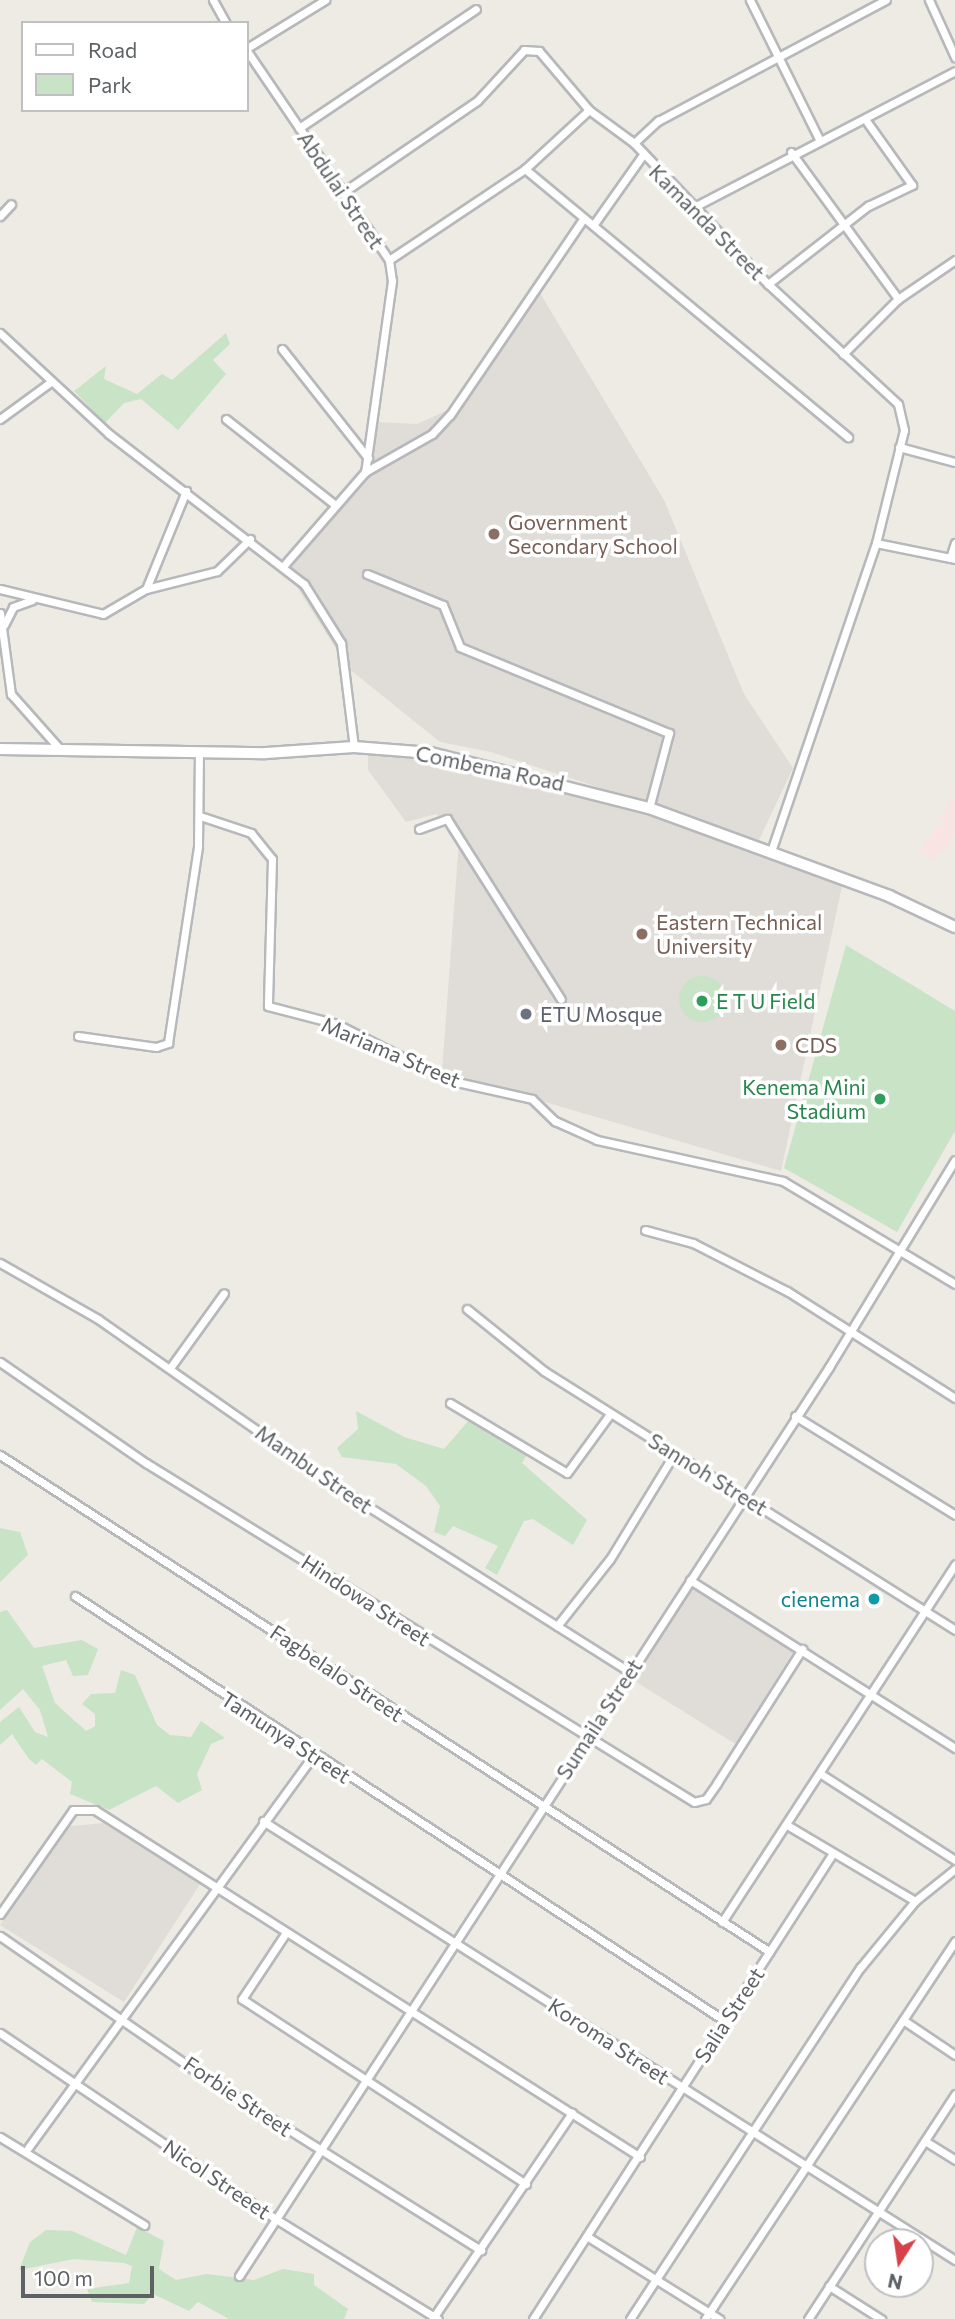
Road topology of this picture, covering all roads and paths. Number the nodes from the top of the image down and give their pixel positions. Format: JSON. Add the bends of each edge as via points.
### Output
{"nodes":[{"id":1,"x":213,"y":0,"type":"edge"},
{"id":2,"x":325,"y":0,"type":"edge"},
{"id":3,"x":750,"y":0,"type":"edge"},
{"id":4,"x":886,"y":0,"type":"edge"},
{"id":5,"x":929,"y":0,"type":"edge"},
{"id":6,"x":476,"y":9,"type":"dead end"},
{"id":7,"x":225,"y":21,"type":"edge"},
{"id":8,"x":248,"y":49,"type":"edge"},
{"id":9,"x":248,"y":52,"type":"edge"},
{"id":10,"x":779,"y":57,"type":"junction"},
{"id":11,"x":955,"y":57,"type":"edge"},
{"id":12,"x":955,"y":71,"type":"edge"},
{"id":13,"x":589,"y":110,"type":"junction"},
{"id":14,"x":867,"y":122,"type":"junction"},
{"id":15,"x":299,"y":128,"type":"junction"},
{"id":16,"x":819,"y":139,"type":"junction"},
{"id":17,"x":634,"y":143,"type":"junction"},
{"id":18,"x":791,"y":152,"type":"junction"},
{"id":19,"x":642,"y":156,"type":"junction"},
{"id":20,"x":525,"y":169,"type":"junction"},
{"id":21,"x":342,"y":193,"type":"junction"},
{"id":22,"x":11,"y":204,"type":"dead end"},
{"id":23,"x":694,"y":207,"type":"junction"},
{"id":24,"x":0,"y":216,"type":"edge"},
{"id":25,"x":583,"y":219,"type":"junction"},
{"id":26,"x":594,"y":224,"type":"junction"},
{"id":27,"x":842,"y":224,"type":"junction"},
{"id":28,"x":389,"y":260,"type":"junction"},
{"id":29,"x":955,"y":260,"type":"edge"},
{"id":30,"x":768,"y":284,"type":"junction"},
{"id":31,"x":898,"y":299,"type":"junction"},
{"id":32,"x":0,"y":333,"type":"edge"},
{"id":33,"x":282,"y":349,"type":"dead end"},
{"id":34,"x":843,"y":354,"type":"junction"},
{"id":35,"x":52,"y":381,"type":"junction"},
{"id":36,"x":0,"y":419,"type":"edge"},
{"id":37,"x":226,"y":419,"type":"dead end"},
{"id":38,"x":848,"y":437,"type":"dead end"},
{"id":39,"x":899,"y":447,"type":"junction"},
{"id":40,"x":368,"y":458,"type":"junction"},
{"id":41,"x":955,"y":462,"type":"edge"},
{"id":42,"x":365,"y":472,"type":"junction"},
{"id":43,"x":186,"y":491,"type":"junction"},
{"id":44,"x":334,"y":505,"type":"junction"},
{"id":45,"x":250,"y":539,"type":"junction"},
{"id":46,"x":876,"y":543,"type":"junction"},
{"id":47,"x":955,"y":543,"type":"edge"},
{"id":48,"x":952,"y":558,"type":"edge"},
{"id":49,"x":285,"y":564,"type":"junction"},
{"id":50,"x":367,"y":574,"type":"dead end"},
{"id":51,"x":0,"y":589,"type":"edge"},
{"id":52,"x":146,"y":589,"type":"junction"},
{"id":53,"x":36,"y":599,"type":"junction"},
{"id":54,"x":0,"y":613,"type":"edge"},
{"id":55,"x":4,"y":626,"type":"junction"},
{"id":56,"x":354,"y":747,"type":"junction"},
{"id":57,"x":59,"y":748,"type":"junction"},
{"id":58,"x":0,"y":749,"type":"edge"},
{"id":59,"x":199,"y":752,"type":"junction"},
{"id":60,"x":649,"y":808,"type":"junction"},
{"id":61,"x":201,"y":816,"type":"junction"},
{"id":62,"x":419,"y":829,"type":"dead end"},
{"id":63,"x":771,"y":852,"type":"junction"},
{"id":64,"x":955,"y":927,"type":"edge"},
{"id":65,"x":561,"y":999,"type":"dead end"},
{"id":66,"x":78,"y":1036,"type":"dead end"},
{"id":67,"x":954,"y":1165,"type":"edge"},
{"id":68,"x":645,"y":1230,"type":"dead end"},
{"id":69,"x":902,"y":1249,"type":"junction"},
{"id":70,"x":0,"y":1263,"type":"edge"},
{"id":71,"x":955,"y":1284,"type":"edge"},
{"id":72,"x":223,"y":1293,"type":"dead end"},
{"id":73,"x":467,"y":1309,"type":"dead end"},
{"id":74,"x":851,"y":1332,"type":"junction"},
{"id":75,"x":0,"y":1362,"type":"edge"},
{"id":76,"x":170,"y":1368,"type":"junction"},
{"id":77,"x":955,"y":1398,"type":"edge"},
{"id":78,"x":450,"y":1403,"type":"dead end"},
{"id":79,"x":610,"y":1414,"type":"junction"},
{"id":80,"x":795,"y":1416,"type":"junction"},
{"id":81,"x":674,"y":1454,"type":"junction"},
{"id":82,"x":0,"y":1455,"type":"edge"},
{"id":83,"x":744,"y":1496,"type":"junction"},
{"id":84,"x":955,"y":1515,"type":"edge"},
{"id":85,"x":955,"y":1564,"type":"edge"},
{"id":86,"x":690,"y":1580,"type":"junction"},
{"id":87,"x":75,"y":1596,"type":"dead end"},
{"id":88,"x":925,"y":1609,"type":"junction"},
{"id":89,"x":558,"y":1626,"type":"junction"},
{"id":90,"x":955,"y":1630,"type":"edge"},
{"id":91,"x":802,"y":1649,"type":"junction"},
{"id":92,"x":630,"y":1672,"type":"junction"},
{"id":93,"x":872,"y":1693,"type":"junction"},
{"id":94,"x":586,"y":1738,"type":"junction"},
{"id":95,"x":955,"y":1748,"type":"edge"},
{"id":96,"x":314,"y":1755,"type":"junction"},
{"id":97,"x":821,"y":1774,"type":"junction"},
{"id":98,"x":541,"y":1808,"type":"junction"},
{"id":99,"x":263,"y":1821,"type":"junction"},
{"id":100,"x":787,"y":1825,"type":"junction"},
{"id":101,"x":833,"y":1853,"type":"junction"},
{"id":102,"x":955,"y":1860,"type":"edge"},
{"id":103,"x":955,"y":1870,"type":"edge"},
{"id":104,"x":498,"y":1877,"type":"junction"},
{"id":105,"x":216,"y":1886,"type":"junction"},
{"id":106,"x":915,"y":1901,"type":"junction"},
{"id":107,"x":0,"y":1914,"type":"edge"},
{"id":108,"x":722,"y":1922,"type":"junction"},
{"id":109,"x":285,"y":1934,"type":"junction"},
{"id":110,"x":0,"y":1936,"type":"edge"},
{"id":111,"x":955,"y":1941,"type":"edge"},
{"id":112,"x":456,"y":1942,"type":"junction"},
{"id":113,"x":769,"y":1952,"type":"junction"},
{"id":114,"x":409,"y":2013,"type":"junction"},
{"id":115,"x":122,"y":2020,"type":"junction"},
{"id":116,"x":902,"y":2020,"type":"junction"},
{"id":117,"x":726,"y":2021,"type":"junction"},
{"id":118,"x":0,"y":2033,"type":"edge"},
{"id":119,"x":955,"y":2055,"type":"edge"},
{"id":120,"x":368,"y":2079,"type":"junction"},
{"id":121,"x":74,"y":2084,"type":"junction"},
{"id":122,"x":681,"y":2087,"type":"junction"},
{"id":123,"x":955,"y":2094,"type":"edge"},
{"id":124,"x":572,"y":2113,"type":"junction"},
{"id":125,"x":752,"y":2133,"type":"junction"},
{"id":126,"x":0,"y":2137,"type":"edge"},
{"id":127,"x":925,"y":2141,"type":"junction"},
{"id":128,"x":28,"y":2148,"type":"junction"},
{"id":129,"x":324,"y":2148,"type":"junction"},
{"id":130,"x":640,"y":2157,"type":"junction"},
{"id":131,"x":955,"y":2160,"type":"edge"},
{"id":132,"x":807,"y":2170,"type":"junction"},
{"id":133,"x":526,"y":2184,"type":"junction"},
{"id":134,"x":876,"y":2210,"type":"junction"},
{"id":135,"x":276,"y":2219,"type":"junction"},
{"id":136,"x":144,"y":2225,"type":"dead end"},
{"id":137,"x":588,"y":2237,"type":"junction"},
{"id":138,"x":481,"y":2250,"type":"junction"},
{"id":139,"x":955,"y":2260,"type":"edge"},
{"id":140,"x":239,"y":2276,"type":"dead end"},
{"id":141,"x":652,"y":2279,"type":"junction"},
{"id":142,"x":829,"y":2286,"type":"junction"},
{"id":143,"x":707,"y":2315,"type":"edge"},
{"id":144,"x":435,"y":2318,"type":"edge"},
{"id":145,"x":533,"y":2319,"type":"edge"},
{"id":146,"x":630,"y":2319,"type":"edge"},
{"id":147,"x":719,"y":2319,"type":"edge"},
{"id":148,"x":808,"y":2319,"type":"edge"},
{"id":149,"x":881,"y":2319,"type":"edge"}],
"edges":[{"from":1,"to":7,"type":"street"},
{"from":2,"to":8,"type":"street"},
{"from":3,"to":10,"type":"street"},
{"from":4,"to":10,"type":"street"},
{"from":5,"to":11,"type":"street"},
{"from":6,"to":15,"type":"street"},
{"from":9,"to":15,"type":"street","name":"Abdulai Street"},
{"from":10,"to":16,"type":"street"},
{"from":10,"to":17,"type":"street","via":[[658,121]]},
{"from":12,"to":14,"type":"street"},
{"from":13,"to":17,"type":"street","name":"Kamanda Street"},
{"from":13,"to":20,"type":"street","name":"Abdulai Street"},
{"from":13,"to":21,"type":"street","name":"Kamanda Street","via":[[532,49],[458,116]]},
{"from":14,"to":16,"type":"street"},
{"from":14,"to":27,"type":"street","via":[[912,185]]},
{"from":15,"to":21,"type":"street","name":"Abdulai Street"},
{"from":16,"to":18,"type":"street"},
{"from":17,"to":19,"type":"street","name":"Kamanda Street"},
{"from":18,"to":23,"type":"street"},
{"from":18,"to":27,"type":"street"},
{"from":19,"to":23,"type":"street","name":"Kamanda Street"},
{"from":19,"to":26,"type":"street"},
{"from":20,"to":25,"type":"street"},
{"from":20,"to":28,"type":"street","name":"Abdulai Street"},
{"from":21,"to":28,"type":"street","name":"Abdulai Street"},
{"from":22,"to":24,"type":"street"},
{"from":23,"to":30,"type":"street","name":"Kamanda Street"},
{"from":25,"to":26,"type":"street"},
{"from":25,"to":42,"type":"street","via":[[450,415],[432,433]]},
{"from":26,"to":38,"type":"street"},
{"from":27,"to":30,"type":"street"},
{"from":27,"to":31,"type":"street"},
{"from":28,"to":40,"type":"street","via":[[389,333]]},
{"from":29,"to":31,"type":"street"},
{"from":30,"to":34,"type":"street","name":"Kamanda Street"},
{"from":31,"to":34,"type":"street"},
{"from":32,"to":35,"type":"street"},
{"from":33,"to":40,"type":"street"},
{"from":34,"to":39,"type":"street","name":"Kamanda Street","via":[[904,417]]},
{"from":35,"to":36,"type":"street"},
{"from":35,"to":43,"type":"street","via":[[109,434]]},
{"from":37,"to":44,"type":"street"},
{"from":39,"to":41,"type":"street"},
{"from":39,"to":46,"type":"street","name":"Kamanda Street"},
{"from":40,"to":42,"type":"street"},
{"from":42,"to":44,"type":"street"},
{"from":43,"to":45,"type":"street"},
{"from":43,"to":52,"type":"street"},
{"from":44,"to":49,"type":"street"},
{"from":45,"to":49,"type":"street"},
{"from":45,"to":52,"type":"street","via":[[217,571]]},
{"from":46,"to":48,"type":"street"},
{"from":46,"to":63,"type":"street","name":"Kamanda Street"},
{"from":47,"to":48,"type":"street"},
{"from":49,"to":56,"type":"street","via":[[319,602],[341,643]]},
{"from":50,"to":60,"type":"street","via":[[443,606],[460,647],[669,733]]},
{"from":51,"to":53,"type":"street"},
{"from":52,"to":53,"type":"street","via":[[103,614]]},
{"from":53,"to":55,"type":"street","via":[[13,607]]},
{"from":54,"to":55,"type":"street"},
{"from":55,"to":57,"type":"street","via":[[11,694]]},
{"from":56,"to":59,"type":"street","name":"Combema Road"},
{"from":56,"to":60,"type":"street","name":"Combema Road","via":[[450,757]]},
{"from":57,"to":58,"type":"street","name":"Combema Road"},
{"from":57,"to":59,"type":"street","name":"Combema Road"},
{"from":59,"to":61,"type":"street"},
{"from":60,"to":63,"type":"street","name":"Combema Road"},
{"from":61,"to":66,"type":"street","via":[[168,1043],[156,1047]]},
{"from":61,"to":69,"type":"street","name":"Mariama Street","via":[[251,833],[272,859],[268,1006],[337,1024],[448,1080],[532,1099],[555,1121],[597,1140],[783,1181]]},
{"from":62,"to":65,"type":"street","via":[[447,818]]},
{"from":63,"to":64,"type":"street","name":"Combema Road"},
{"from":67,"to":69,"type":"street","name":"Sumaila Street"},
{"from":68,"to":74,"type":"street","via":[[734,1262]]},
{"from":69,"to":71,"type":"street","name":"Mariama Street"},
{"from":69,"to":74,"type":"street","name":"Sumaila Street"},
{"from":70,"to":76,"type":"street","name":"Mambu Street"},
{"from":72,"to":76,"type":"street"},
{"from":73,"to":79,"type":"street","name":"Sannoh Street","via":[[512,1350]]},
{"from":74,"to":77,"type":"street"},
{"from":74,"to":80,"type":"street","name":"Sumaila Street"},
{"from":75,"to":94,"type":"street","name":"Hindowa Street","via":[[146,1462]]},
{"from":76,"to":89,"type":"street","name":"Mambu Street","via":[[342,1490]]},
{"from":78,"to":79,"type":"street","via":[[567,1473]]},
{"from":79,"to":81,"type":"street","name":"Sannoh Street"},
{"from":80,"to":83,"type":"street","name":"Sumaila Street"},
{"from":80,"to":84,"type":"street"},
{"from":81,"to":83,"type":"street","name":"Sannoh Street"},
{"from":81,"to":89,"type":"street","via":[[610,1559]]},
{"from":82,"to":98,"type":"street","name":"Fagbelalo Street","via":[[131,1543],[260,1620]]},
{"from":83,"to":86,"type":"street","name":"Sumaila Street"},
{"from":83,"to":88,"type":"street","name":"Sannoh Street"},
{"from":85,"to":88,"type":"street"},
{"from":86,"to":91,"type":"street"},
{"from":86,"to":92,"type":"street","name":"Sumaila Street"},
{"from":87,"to":96,"type":"street","name":"Tamunya Street"},
{"from":88,"to":90,"type":"street","name":"Sannoh Street"},
{"from":88,"to":93,"type":"street"},
{"from":89,"to":92,"type":"street","name":"Mambu Street"},
{"from":91,"to":93,"type":"street"},
{"from":91,"to":94,"type":"street","name":"Hindowa Street","via":[[701,1802]]},
{"from":92,"to":94,"type":"street","name":"Sumaila Street"},
{"from":93,"to":95,"type":"street"},
{"from":93,"to":97,"type":"street"},
{"from":94,"to":98,"type":"street","name":"Sumaila Street"},
{"from":96,"to":99,"type":"street"},
{"from":96,"to":104,"type":"street","name":"Tamunya Street"},
{"from":97,"to":100,"type":"street"},
{"from":97,"to":102,"type":"street"},
{"from":98,"to":104,"type":"street","name":"Sumaila Street"},
{"from":98,"to":108,"type":"street","name":"Fagbelalo Street"},
{"from":99,"to":105,"type":"street"},
{"from":99,"to":112,"type":"street","name":"Koroma Street"},
{"from":100,"to":101,"type":"street"},
{"from":100,"to":108,"type":"street"},
{"from":101,"to":106,"type":"street"},
{"from":101,"to":113,"type":"street","name":"Salia Street"},
{"from":103,"to":106,"type":"street"},
{"from":104,"to":112,"type":"street","name":"Sumaila Street"},
{"from":104,"to":117,"type":"street","name":"Tamunya Street"},
{"from":105,"to":107,"type":"street","via":[[95,1810],[79,1808]]},
{"from":105,"to":109,"type":"street"},
{"from":105,"to":115,"type":"street"},
{"from":106,"to":125,"type":"street","via":[[860,1968]]},
{"from":108,"to":113,"type":"street","name":"Fagbelalo Street"},
{"from":109,"to":114,"type":"street"},
{"from":109,"to":120,"type":"street","via":[[242,1999]]},
{"from":110,"to":115,"type":"street","name":"Forbie Street"},
{"from":111,"to":116,"type":"street"},
{"from":112,"to":114,"type":"street","name":"Sumaila Street"},
{"from":112,"to":122,"type":"street","name":"Koroma Street"},
{"from":113,"to":117,"type":"street","name":"Salia Street"},
{"from":114,"to":120,"type":"street","name":"Sumaila Street"},
{"from":114,"to":124,"type":"street"},
{"from":115,"to":121,"type":"street"},
{"from":115,"to":129,"type":"street","name":"Forbie Street"},
{"from":116,"to":119,"type":"street"},
{"from":116,"to":132,"type":"street"},
{"from":117,"to":122,"type":"street","name":"Salia Street"},
{"from":118,"to":121,"type":"street","name":"Nicol Streeet"},
{"from":120,"to":129,"type":"street","name":"Sumaila Street"},
{"from":120,"to":133,"type":"street"},
{"from":121,"to":128,"type":"street"},
{"from":121,"to":135,"type":"street","name":"Nicol Streeet"},
{"from":122,"to":125,"type":"street","name":"Koroma Street"},
{"from":122,"to":130,"type":"street","name":"Salia Street"},
{"from":123,"to":127,"type":"street"},
{"from":124,"to":130,"type":"street"},
{"from":124,"to":133,"type":"street"},
{"from":125,"to":132,"type":"street","name":"Koroma Street"},
{"from":125,"to":141,"type":"street"},
{"from":126,"to":128,"type":"street"},
{"from":127,"to":131,"type":"street"},
{"from":127,"to":134,"type":"street"},
{"from":128,"to":136,"type":"street","via":[[54,2172]]},
{"from":129,"to":135,"type":"street","name":"Sumaila Street"},
{"from":129,"to":138,"type":"street","name":"Forbie Street"},
{"from":130,"to":137,"type":"street","name":"Salia Street"},
{"from":132,"to":134,"type":"street","name":"Koroma Street"},
{"from":132,"to":143,"type":"street"},
{"from":133,"to":138,"type":"street"},
{"from":134,"to":139,"type":"street","name":"Koroma Street"},
{"from":134,"to":142,"type":"street"},
{"from":135,"to":140,"type":"street","name":"Sumaila Street"},
{"from":135,"to":144,"type":"street","name":"Nicol Streeet"},
{"from":137,"to":141,"type":"street"},
{"from":137,"to":145,"type":"street","name":"Salia Street"},
{"from":138,"to":144,"type":"street"},
{"from":141,"to":143,"type":"street"},
{"from":141,"to":146,"type":"street"},
{"from":142,"to":148,"type":"street"},
{"from":142,"to":149,"type":"street"},
{"from":143,"to":147,"type":"street"}]}
